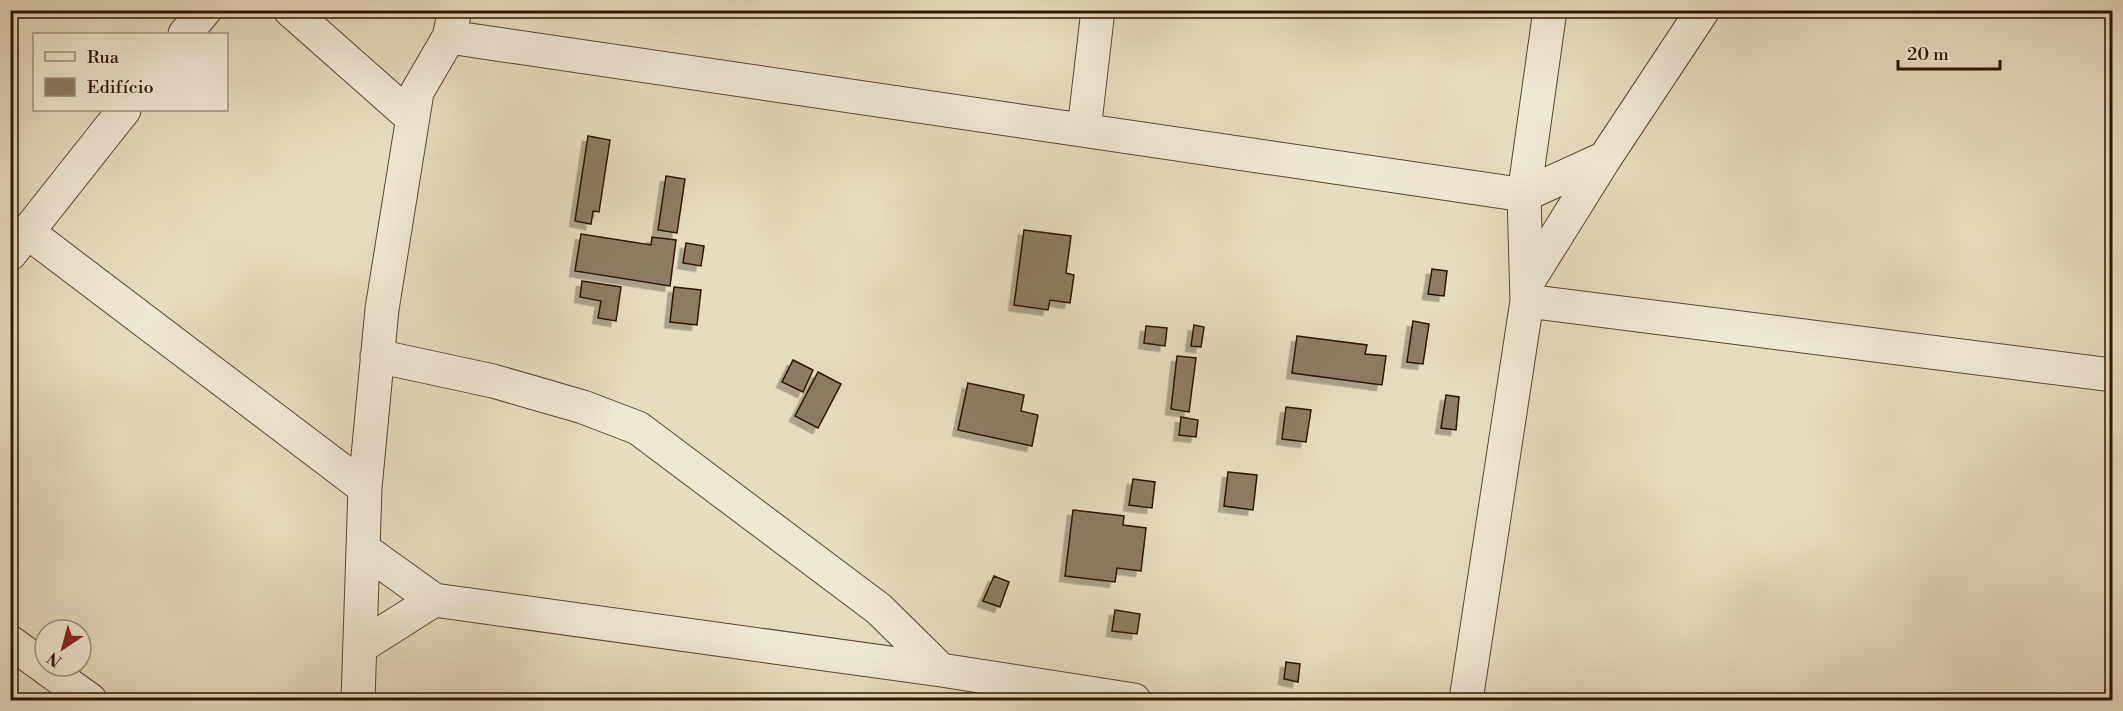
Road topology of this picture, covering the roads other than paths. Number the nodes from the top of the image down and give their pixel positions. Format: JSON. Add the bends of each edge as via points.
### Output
{"nodes":[{"id":1,"x":205,"y":10,"type":"edge"},
{"id":2,"x":290,"y":10,"type":"edge"},
{"id":3,"x":1098,"y":10,"type":"edge"},
{"id":4,"x":1550,"y":10,"type":"edge"},
{"id":5,"x":1703,"y":10,"type":"edge"},
{"id":6,"x":452,"y":24,"type":"edge"},
{"id":7,"x":186,"y":33,"type":"edge"},
{"id":8,"x":123,"y":111,"type":"edge"},
{"id":9,"x":411,"y":117,"type":"junction"},
{"id":10,"x":1084,"y":130,"type":"junction"},
{"id":11,"x":1605,"y":158,"type":"junction"},
{"id":12,"x":1524,"y":195,"type":"junction"},
{"id":13,"x":18,"y":242,"type":"edge"},
{"id":14,"x":1527,"y":292,"type":"junction"},
{"id":15,"x":376,"y":356,"type":"junction"},
{"id":16,"x":2112,"y":375,"type":"edge"},
{"id":17,"x":365,"y":488,"type":"junction"},
{"id":18,"x":363,"y":549,"type":"junction"},
{"id":19,"x":434,"y":600,"type":"junction"},
{"id":20,"x":10,"y":642,"type":"edge"},
{"id":21,"x":360,"y":647,"type":"junction"},
{"id":22,"x":942,"y":670,"type":"junction"},
{"id":23,"x":90,"y":700,"type":"edge"},
{"id":24,"x":358,"y":700,"type":"edge"},
{"id":25,"x":1134,"y":700,"type":"edge"},
{"id":26,"x":1466,"y":700,"type":"edge"}],
"edges":[{"from":1,"to":7,"type":"street"},
{"from":2,"to":9,"type":"street"},
{"from":3,"to":10,"type":"street"},
{"from":4,"to":12,"type":"street"},
{"from":5,"to":11,"type":"street"},
{"from":6,"to":9,"type":"street","via":[[417,92]]},
{"from":6,"to":10,"type":"street"},
{"from":8,"to":13,"type":"street"},
{"from":9,"to":15,"type":"street"},
{"from":10,"to":12,"type":"street"},
{"from":11,"to":12,"type":"street"},
{"from":11,"to":14,"type":"street"},
{"from":12,"to":14,"type":"street"},
{"from":13,"to":17,"type":"street"},
{"from":14,"to":16,"type":"street"},
{"from":14,"to":26,"type":"street"},
{"from":15,"to":17,"type":"street"},
{"from":15,"to":22,"type":"street","via":[[493,381],[583,407],[638,428],[879,609]]},
{"from":17,"to":18,"type":"street"},
{"from":18,"to":19,"type":"street"},
{"from":18,"to":21,"type":"street"},
{"from":19,"to":21,"type":"street"},
{"from":19,"to":22,"type":"street"},
{"from":20,"to":23,"type":"street"},
{"from":21,"to":24,"type":"street"},
{"from":22,"to":25,"type":"street"}]}
